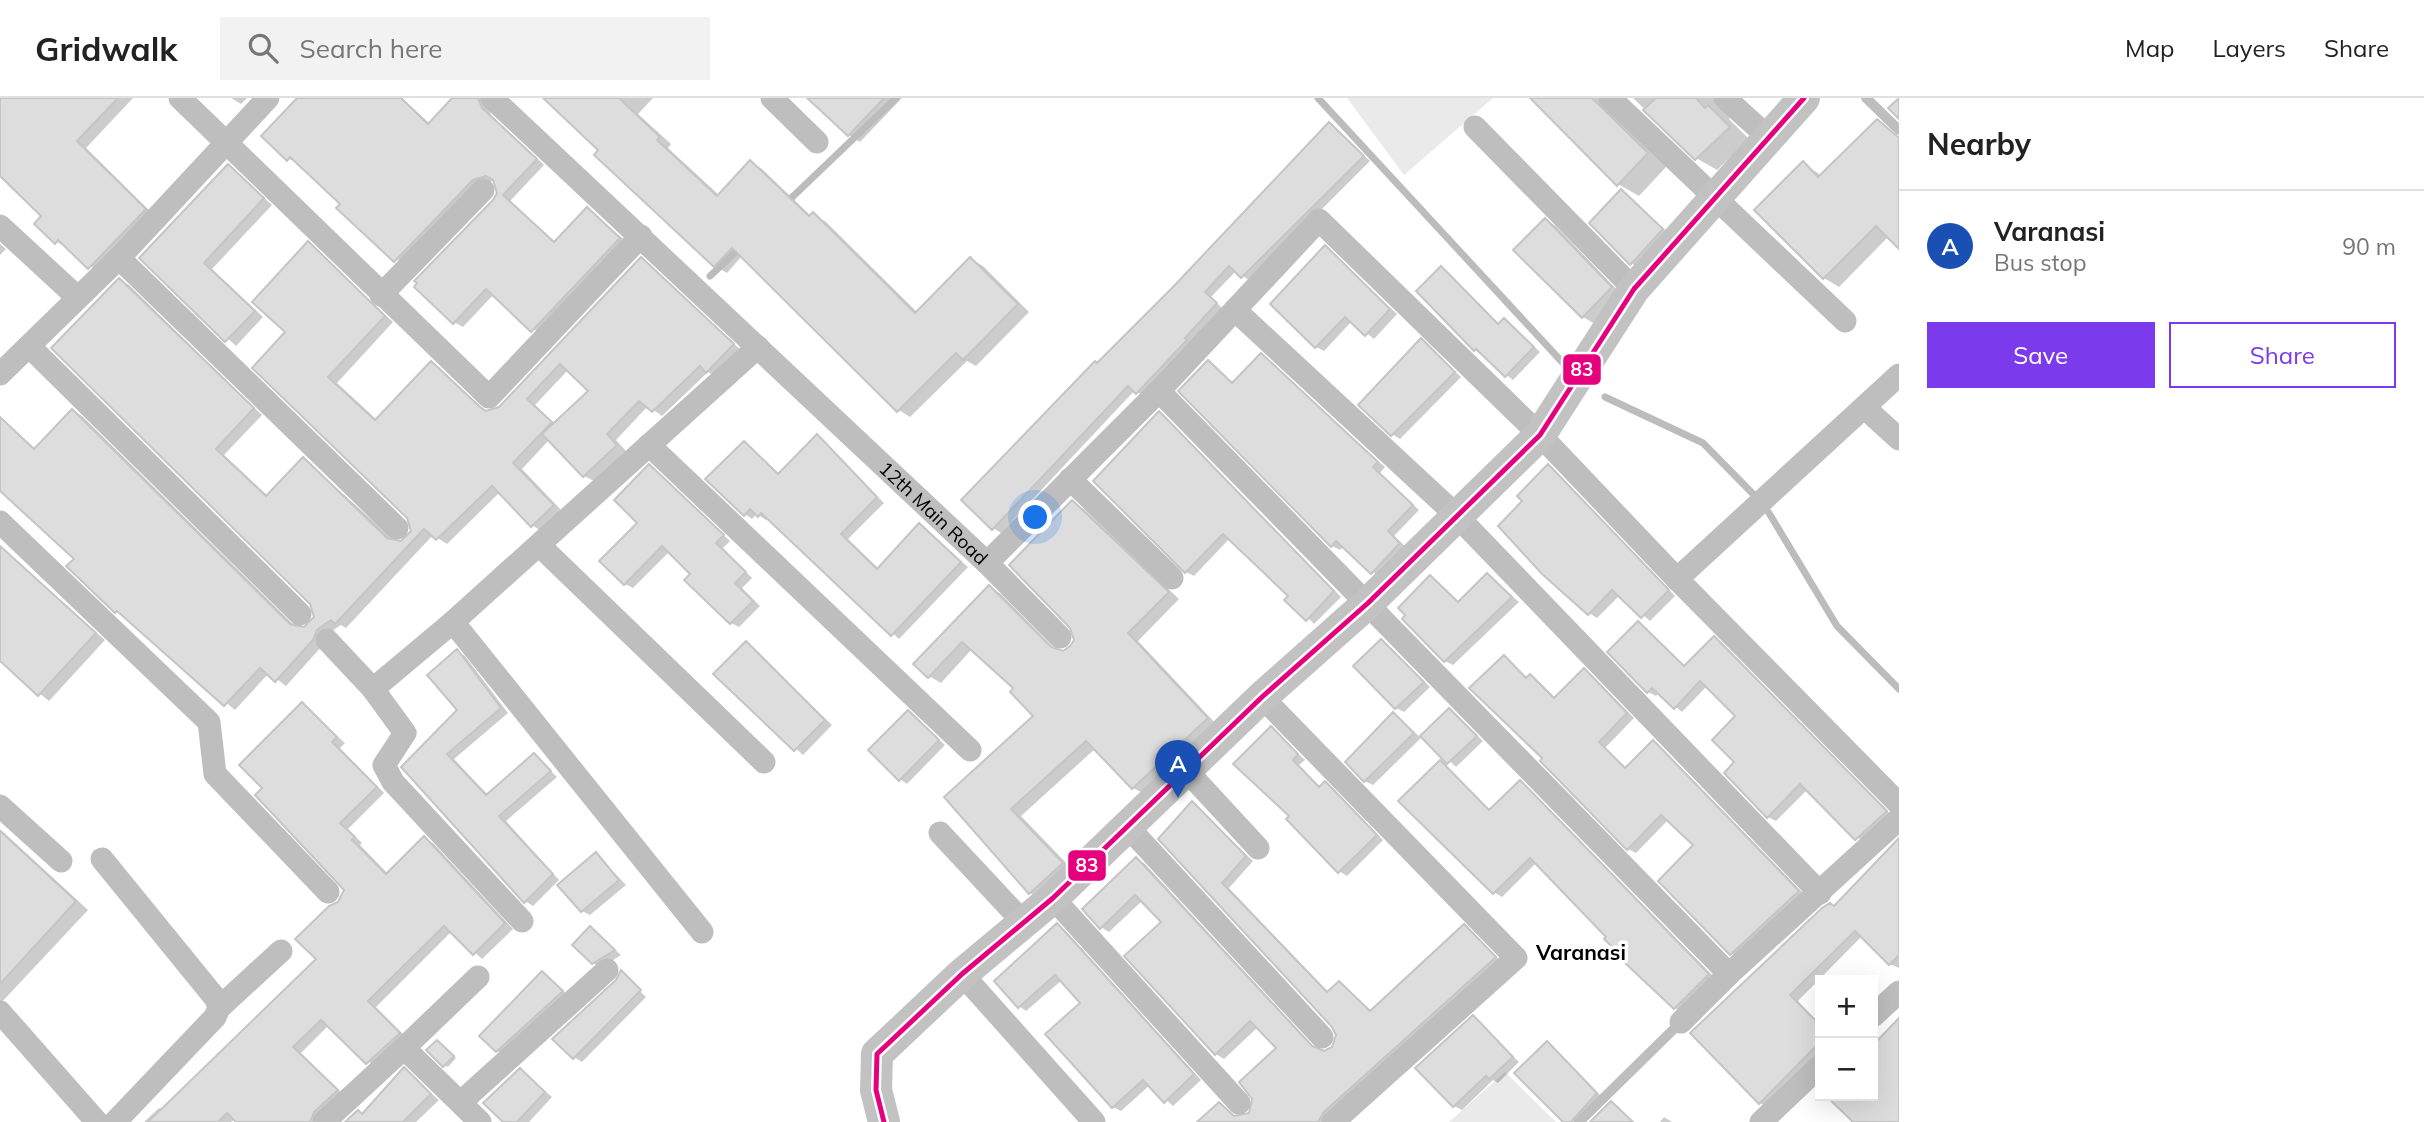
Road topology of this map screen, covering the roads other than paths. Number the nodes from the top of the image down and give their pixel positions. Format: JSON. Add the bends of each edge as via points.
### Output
{"nodes":[{"id":1,"x":180,"y":98,"type":"edge"},
{"id":2,"x":268,"y":98,"type":"edge"},
{"id":3,"x":492,"y":98,"type":"edge"},
{"id":4,"x":772,"y":98,"type":"edge"},
{"id":5,"x":1610,"y":98,"type":"edge"},
{"id":6,"x":1804,"y":98,"type":"edge"},
{"id":7,"x":1866,"y":98,"type":"edge"},
{"id":8,"x":1732,"y":100,"type":"edge"},
{"id":9,"x":1475,"y":127,"type":"dead end"},
{"id":10,"x":1899,"y":130,"type":"edge"},
{"id":11,"x":1768,"y":137,"type":"junction"},
{"id":12,"x":227,"y":142,"type":"junction"},
{"id":13,"x":817,"y":142,"type":"dead end"},
{"id":14,"x":483,"y":190,"type":"dead end"},
{"id":15,"x":1714,"y":200,"type":"junction"},
{"id":16,"x":0,"y":226,"type":"edge"},
{"id":17,"x":641,"y":236,"type":"junction"},
{"id":18,"x":119,"y":258,"type":"junction"},
{"id":19,"x":1634,"y":289,"type":"junction"},
{"id":20,"x":381,"y":295,"type":"junction"},
{"id":21,"x":77,"y":297,"type":"junction"},
{"id":22,"x":1235,"y":310,"type":"junction"},
{"id":23,"x":1845,"y":321,"type":"dead end"},
{"id":24,"x":29,"y":346,"type":"junction"},
{"id":25,"x":758,"y":347,"type":"junction"},
{"id":26,"x":0,"y":374,"type":"edge"},
{"id":27,"x":1899,"y":375,"type":"edge"},
{"id":28,"x":1159,"y":391,"type":"junction"},
{"id":29,"x":1865,"y":408,"type":"junction"},
{"id":30,"x":1540,"y":435,"type":"junction"},
{"id":31,"x":1899,"y":439,"type":"edge"},
{"id":32,"x":649,"y":445,"type":"junction"},
{"id":33,"x":1070,"y":479,"type":"junction"},
{"id":34,"x":1456,"y":515,"type":"junction"},
{"id":35,"x":0,"y":522,"type":"edge"},
{"id":36,"x":397,"y":528,"type":"dead end"},
{"id":37,"x":539,"y":545,"type":"junction"},
{"id":38,"x":987,"y":563,"type":"junction"},
{"id":39,"x":1172,"y":578,"type":"dead end"},
{"id":40,"x":1676,"y":579,"type":"junction"},
{"id":41,"x":1367,"y":603,"type":"junction"},
{"id":42,"x":300,"y":614,"type":"dead end"},
{"id":43,"x":453,"y":622,"type":"junction"},
{"id":44,"x":1060,"y":637,"type":"dead end"},
{"id":45,"x":327,"y":640,"type":"dead end"},
{"id":46,"x":373,"y":689,"type":"junction"},
{"id":47,"x":1262,"y":697,"type":"junction"},
{"id":48,"x":970,"y":750,"type":"dead end"},
{"id":49,"x":764,"y":762,"type":"dead end"},
{"id":50,"x":1186,"y":770,"type":"junction"},
{"id":51,"x":1899,"y":804,"type":"edge"},
{"id":52,"x":0,"y":806,"type":"edge"},
{"id":53,"x":1899,"y":818,"type":"edge"},
{"id":54,"x":1128,"y":827,"type":"junction"},
{"id":55,"x":940,"y":833,"type":"dead end"},
{"id":56,"x":1258,"y":848,"type":"dead end"},
{"id":57,"x":102,"y":859,"type":"dead end"},
{"id":58,"x":61,"y":861,"type":"dead end"},
{"id":59,"x":328,"y":892,"type":"dead end"},
{"id":60,"x":1820,"y":892,"type":"junction"},
{"id":61,"x":1053,"y":898,"type":"junction"},
{"id":62,"x":522,"y":921,"type":"dead end"},
{"id":63,"x":1024,"y":923,"type":"junction"},
{"id":64,"x":702,"y":932,"type":"dead end"},
{"id":65,"x":281,"y":951,"type":"dead end"},
{"id":66,"x":607,"y":970,"type":"dead end"},
{"id":67,"x":962,"y":974,"type":"junction"},
{"id":68,"x":1729,"y":974,"type":"junction"},
{"id":69,"x":478,"y":977,"type":"dead end"},
{"id":70,"x":1899,"y":992,"type":"edge"},
{"id":71,"x":219,"y":1008,"type":"junction"},
{"id":72,"x":1878,"y":1011,"type":"edge"},
{"id":73,"x":0,"y":1012,"type":"edge"},
{"id":74,"x":1681,"y":1022,"type":"joint"},
{"id":75,"x":1322,"y":1037,"type":"dead end"},
{"id":76,"x":404,"y":1048,"type":"junction"},
{"id":77,"x":1815,"y":1071,"type":"edge"},
{"id":78,"x":461,"y":1102,"type":"junction"},
{"id":79,"x":1239,"y":1103,"type":"dead end"},
{"id":80,"x":97,"y":1122,"type":"edge"},
{"id":81,"x":116,"y":1122,"type":"edge"},
{"id":82,"x":324,"y":1122,"type":"edge"},
{"id":83,"x":480,"y":1122,"type":"edge"},
{"id":84,"x":884,"y":1122,"type":"edge"},
{"id":85,"x":1094,"y":1122,"type":"edge"},
{"id":86,"x":1333,"y":1122,"type":"edge"},
{"id":87,"x":1578,"y":1122,"type":"edge"},
{"id":88,"x":1760,"y":1122,"type":"edge"}],
"edges":[{"from":1,"to":12,"type":"street"},
{"from":2,"to":12,"type":"street"},
{"from":3,"to":17,"type":"street","name":"12th Main Road"},
{"from":4,"to":13,"type":"street"},
{"from":5,"to":15,"type":"street"},
{"from":6,"to":11,"type":"street"},
{"from":7,"to":10,"type":"lane"},
{"from":8,"to":11,"type":"street"},
{"from":9,"to":19,"type":"street"},
{"from":11,"to":15,"type":"street"},
{"from":12,"to":18,"type":"street"},
{"from":12,"to":20,"type":"street"},
{"from":14,"to":20,"type":"street"},
{"from":15,"to":19,"type":"street"},
{"from":15,"to":23,"type":"street"},
{"from":16,"to":21,"type":"street"},
{"from":17,"to":20,"type":"street","via":[[489,397]]},
{"from":17,"to":25,"type":"street","name":"12th Main Road"},
{"from":18,"to":21,"type":"street"},
{"from":18,"to":36,"type":"street"},
{"from":19,"to":30,"type":"street"},
{"from":21,"to":24,"type":"street"},
{"from":22,"to":28,"type":"street","name":"12th Main Road"},
{"from":22,"to":30,"type":"street","name":"12th Main Road","via":[[1319,220]]},
{"from":22,"to":34,"type":"street"},
{"from":24,"to":26,"type":"street"},
{"from":24,"to":42,"type":"street"},
{"from":25,"to":32,"type":"street"},
{"from":25,"to":38,"type":"street","name":"12th Main Road"},
{"from":27,"to":29,"type":"street"},
{"from":28,"to":33,"type":"street","name":"12th Main Road"},
{"from":28,"to":41,"type":"street"},
{"from":29,"to":31,"type":"street"},
{"from":29,"to":40,"type":"street"},
{"from":30,"to":34,"type":"street"},
{"from":30,"to":40,"type":"street"},
{"from":32,"to":37,"type":"street"},
{"from":32,"to":48,"type":"street"},
{"from":33,"to":38,"type":"street","name":"12th Main Road"},
{"from":33,"to":39,"type":"street"},
{"from":34,"to":41,"type":"street"},
{"from":34,"to":60,"type":"street"},
{"from":35,"to":59,"type":"street","via":[[209,722],[215,774]]},
{"from":37,"to":43,"type":"street"},
{"from":37,"to":49,"type":"street"},
{"from":38,"to":44,"type":"street"},
{"from":40,"to":51,"type":"street"},
{"from":41,"to":47,"type":"street"},
{"from":41,"to":68,"type":"street"},
{"from":43,"to":46,"type":"street"},
{"from":43,"to":64,"type":"street"},
{"from":45,"to":46,"type":"street"},
{"from":46,"to":62,"type":"street","via":[[405,733],[384,765],[393,782]]},
{"from":47,"to":50,"type":"street"},
{"from":47,"to":86,"type":"street","via":[[1516,958]]},
{"from":50,"to":54,"type":"street"},
{"from":50,"to":56,"type":"street"},
{"from":52,"to":58,"type":"street"},
{"from":53,"to":60,"type":"street"},
{"from":54,"to":61,"type":"street"},
{"from":54,"to":75,"type":"street"},
{"from":55,"to":63,"type":"street"},
{"from":57,"to":71,"type":"street"},
{"from":60,"to":68,"type":"street"},
{"from":61,"to":63,"type":"street"},
{"from":61,"to":79,"type":"street"},
{"from":63,"to":67,"type":"street"},
{"from":65,"to":71,"type":"street"},
{"from":66,"to":78,"type":"street"},
{"from":67,"to":84,"type":"street","via":[[877,1054],[876,1090]]},
{"from":67,"to":85,"type":"street"},
{"from":68,"to":74,"type":"street"},
{"from":69,"to":76,"type":"street"},
{"from":70,"to":72,"type":"street"},
{"from":71,"to":81,"type":"street"},
{"from":73,"to":80,"type":"street"},
{"from":74,"to":87,"type":"lane"},
{"from":76,"to":78,"type":"street"},
{"from":76,"to":82,"type":"street"},
{"from":77,"to":88,"type":"street"},
{"from":78,"to":83,"type":"street"}]}
